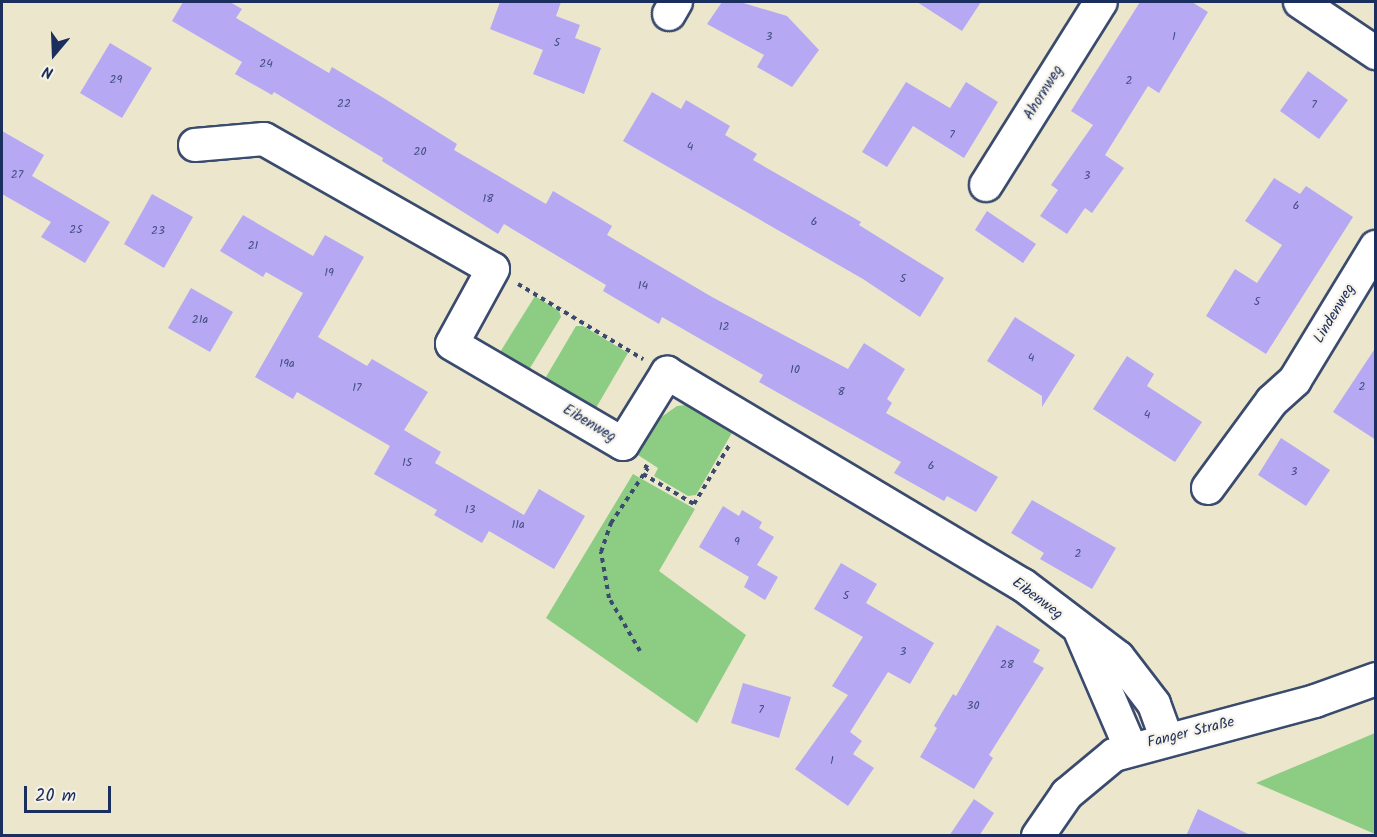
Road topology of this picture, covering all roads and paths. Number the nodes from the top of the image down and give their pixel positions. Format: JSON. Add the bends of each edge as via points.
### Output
{"nodes":[{"id":1,"x":1101,"y":2,"type":"edge"},
{"id":2,"x":1300,"y":2,"type":"edge"},
{"id":3,"x":1372,"y":43,"type":"edge"},
{"id":4,"x":195,"y":145,"type":"dead end"},
{"id":5,"x":986,"y":184,"type":"dead end"},
{"id":6,"x":1376,"y":247,"type":"edge"},
{"id":7,"x":493,"y":269,"type":"junction"},
{"id":8,"x":667,"y":373,"type":"junction"},
{"id":9,"x":746,"y":419,"type":"junction"},
{"id":10,"x":623,"y":444,"type":"junction"},
{"id":11,"x":643,"y":474,"type":"junction"},
{"id":12,"x":1208,"y":488,"type":"dead end"},
{"id":13,"x":1081,"y":633,"type":"junction"},
{"id":14,"x":640,"y":651,"type":"dead end"},
{"id":15,"x":1376,"y":680,"type":"edge"},
{"id":16,"x":1167,"y":739,"type":"junction"},
{"id":17,"x":1131,"y":749,"type":"junction"},
{"id":18,"x":1038,"y":836,"type":"edge"}],
"edges":[{"from":1,"to":5,"type":"street","name":"Ahornweg"},
{"from":2,"to":3,"type":"street"},
{"from":4,"to":7,"type":"street","via":[[264,139]]},
{"from":6,"to":12,"type":"street","name":"Lindenweg","via":[[1295,380],[1272,401]]},
{"from":7,"to":8,"type":"path"},
{"from":7,"to":10,"type":"street","name":"Eibenweg","via":[[452,344]]},
{"from":8,"to":9,"type":"street","name":"Eibenweg"},
{"from":8,"to":10,"type":"street","name":"Eibenweg"},
{"from":9,"to":11,"type":"path","via":[[694,504]]},
{"from":9,"to":13,"type":"street","name":"Eibenweg","via":[[1023,585]]},
{"from":10,"to":11,"type":"path","via":[[648,468]]},
{"from":11,"to":14,"type":"path","via":[[611,523],[601,552],[609,598]]},
{"from":13,"to":16,"type":"street","name":"Eibenweg","via":[[1118,657],[1154,704]]},
{"from":13,"to":17,"type":"street","name":"Eibenweg"},
{"from":15,"to":16,"type":"street","name":"Fanger Straße","via":[[1315,701]]},
{"from":16,"to":17,"type":"street","name":"Fanger Straße"},
{"from":17,"to":18,"type":"street","name":"Fanger Straße","via":[[1114,755],[1083,777]]}]}
